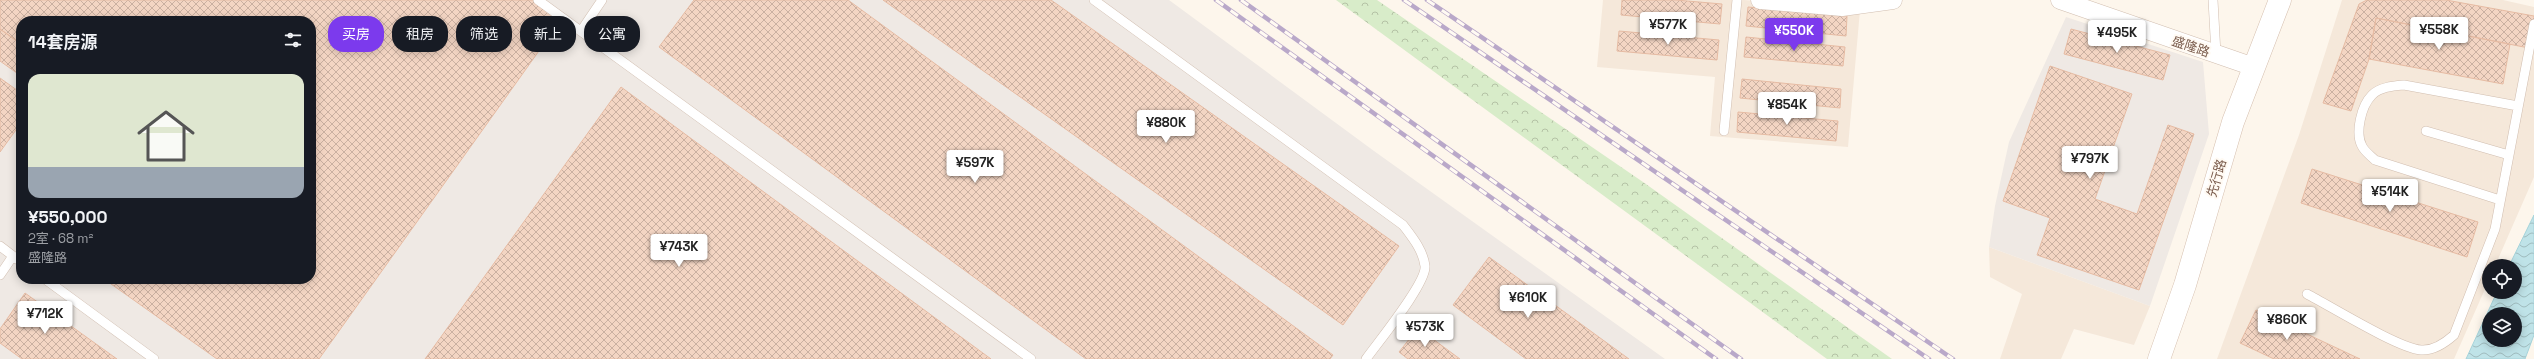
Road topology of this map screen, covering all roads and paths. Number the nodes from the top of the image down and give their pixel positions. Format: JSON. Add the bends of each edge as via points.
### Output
{"nodes":[{"id":1,"x":538,"y":0,"type":"edge"},
{"id":2,"x":602,"y":0,"type":"edge"},
{"id":3,"x":1094,"y":0,"type":"edge"},
{"id":4,"x":1737,"y":0,"type":"edge"},
{"id":5,"x":1760,"y":0,"type":"edge"},
{"id":6,"x":1893,"y":0,"type":"edge"},
{"id":7,"x":2060,"y":0,"type":"edge"},
{"id":8,"x":2213,"y":0,"type":"edge"},
{"id":9,"x":2280,"y":0,"type":"edge"},
{"id":10,"x":2534,"y":24,"type":"edge"},
{"id":11,"x":581,"y":31,"type":"junction"},
{"id":12,"x":2216,"y":54,"type":"junction"},
{"id":13,"x":2254,"y":67,"type":"junction"},
{"id":14,"x":2518,"y":106,"type":"junction"},
{"id":15,"x":1724,"y":131,"type":"dead end"},
{"id":16,"x":2426,"y":131,"type":"dead end"},
{"id":17,"x":2509,"y":155,"type":"junction"},
{"id":18,"x":2500,"y":200,"type":"junction"},
{"id":19,"x":0,"y":246,"type":"edge"},
{"id":20,"x":16,"y":258,"type":"edge"},
{"id":21,"x":16,"y":260,"type":"edge"},
{"id":22,"x":0,"y":275,"type":"edge"},
{"id":23,"x":52,"y":284,"type":"edge"},
{"id":24,"x":2308,"y":294,"type":"dead end"},
{"id":25,"x":154,"y":359,"type":"edge"},
{"id":26,"x":1031,"y":359,"type":"edge"},
{"id":27,"x":1366,"y":359,"type":"edge"},
{"id":28,"x":2159,"y":359,"type":"edge"}],
"edges":[{"from":1,"to":11,"type":"lane"},
{"from":2,"to":11,"type":"lane"},
{"from":3,"to":27,"type":"lane","via":[[1403,226],[1417,244],[1425,267],[1420,286]]},
{"from":4,"to":15,"type":"lane"},
{"from":5,"to":6,"type":"street","via":[[1842,7]]},
{"from":7,"to":12,"type":"street","name":"盛隆路"},
{"from":8,"to":12,"type":"lane"},
{"from":9,"to":13,"type":"street","name":"先行路"},
{"from":10,"to":14,"type":"lane"},
{"from":11,"to":26,"type":"lane"},
{"from":12,"to":13,"type":"street","name":"盛隆路"},
{"from":13,"to":28,"type":"street","name":"先行路","via":[[2233,122],[2185,285]]},
{"from":14,"to":17,"type":"lane"},
{"from":14,"to":18,"type":"lane","via":[[2404,85],[2387,86],[2372,95],[2364,107],[2359,130],[2362,147],[2375,160]]},
{"from":16,"to":17,"type":"lane"},
{"from":17,"to":18,"type":"lane"},
{"from":18,"to":24,"type":"lane","via":[[2495,229],[2454,335],[2442,346],[2422,350],[2396,341]]},
{"from":19,"to":20,"type":"lane"},
{"from":21,"to":22,"type":"lane"},
{"from":23,"to":25,"type":"lane"}]}
